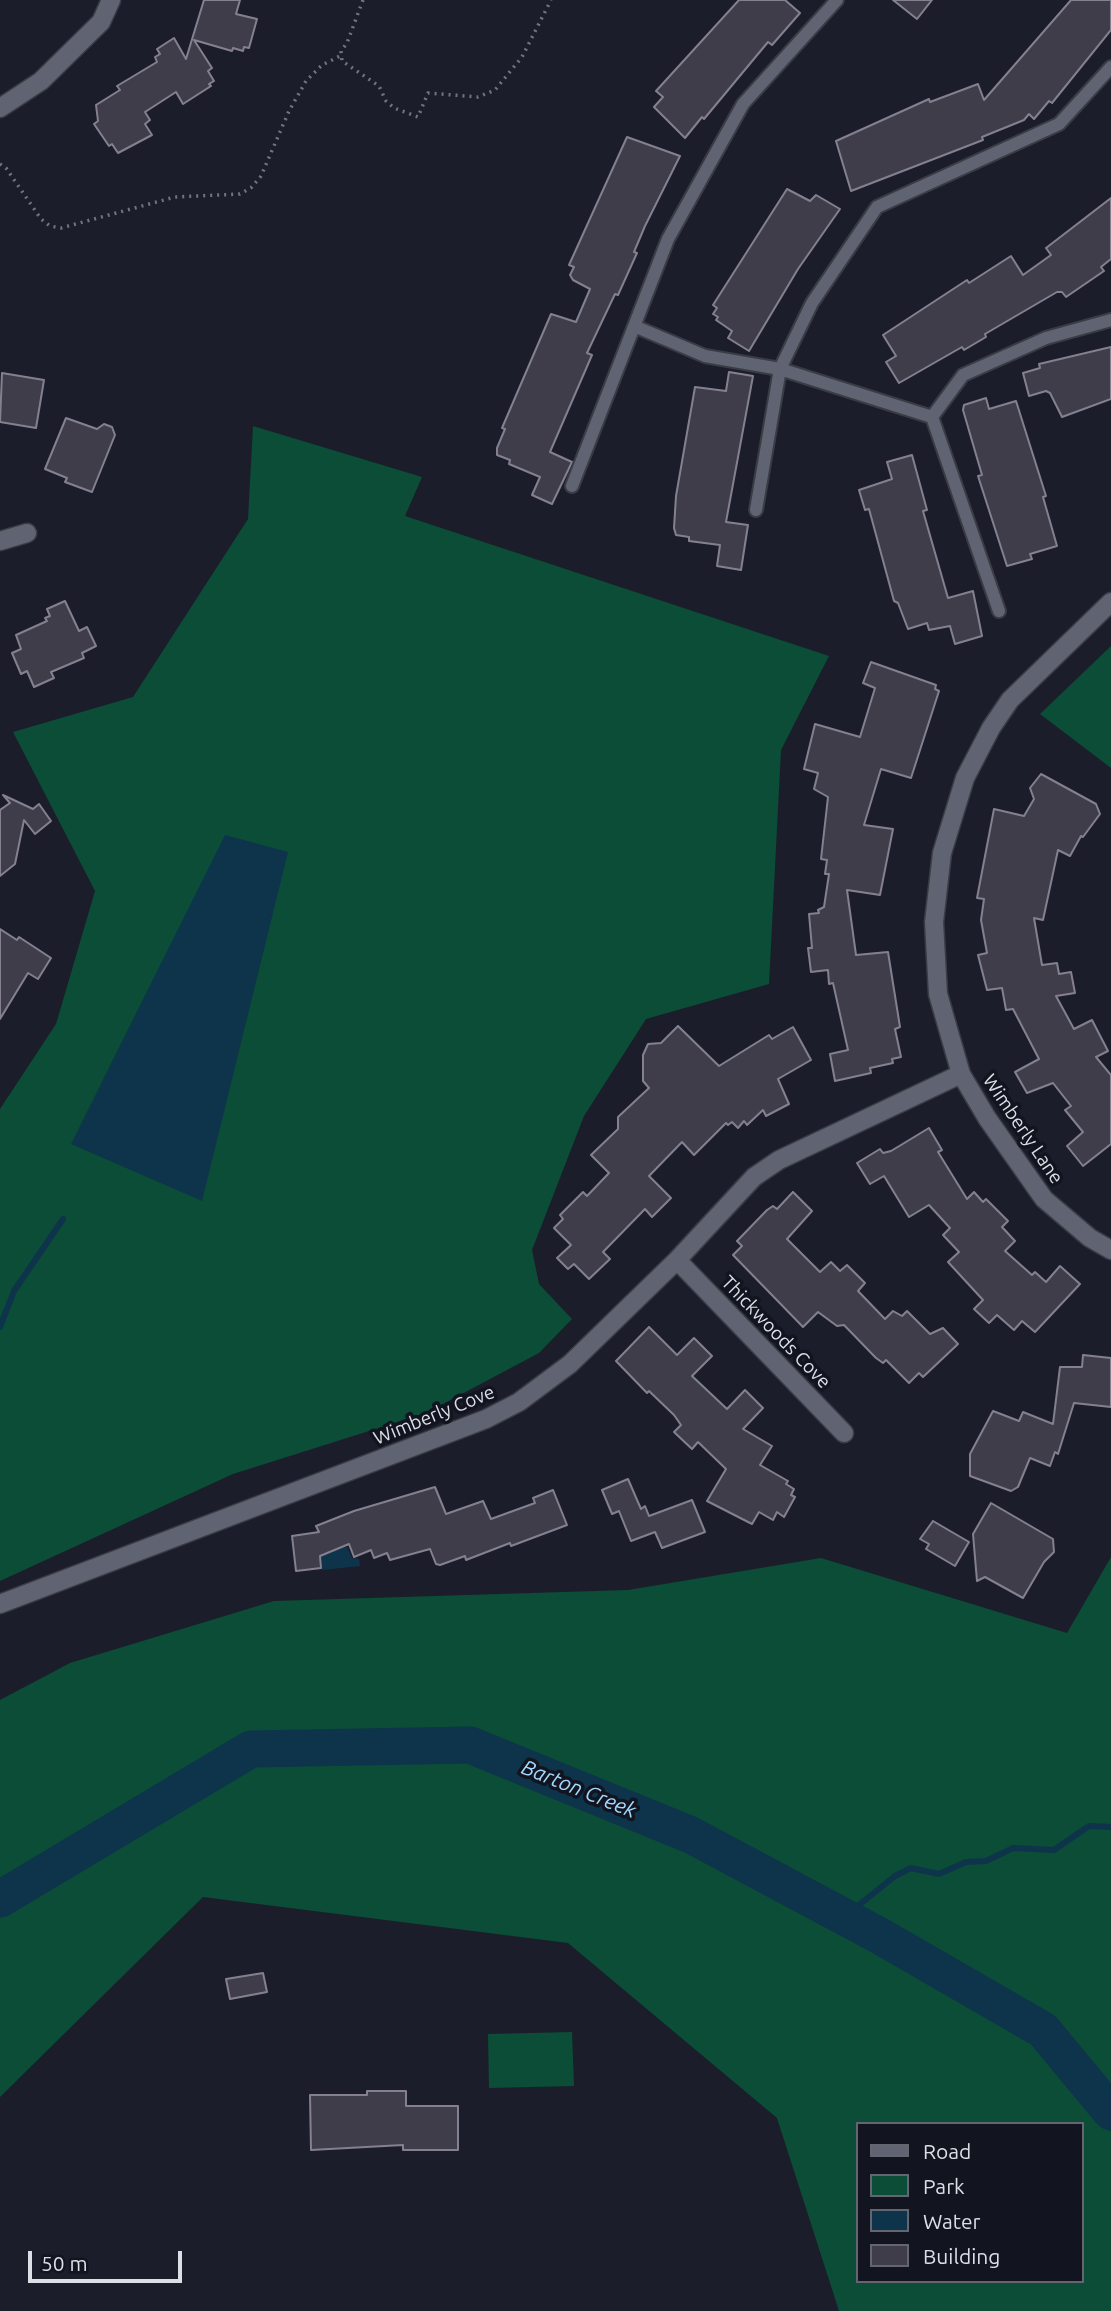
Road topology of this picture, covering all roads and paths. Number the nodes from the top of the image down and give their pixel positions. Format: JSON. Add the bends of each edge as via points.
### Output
{"nodes":[{"id":1,"x":111,"y":0,"type":"edge"},
{"id":2,"x":363,"y":0,"type":"edge"},
{"id":3,"x":551,"y":0,"type":"edge"},
{"id":4,"x":837,"y":0,"type":"edge"},
{"id":5,"x":342,"y":55,"type":"junction"},
{"id":6,"x":1111,"y":67,"type":"edge"},
{"id":7,"x":0,"y":108,"type":"edge"},
{"id":8,"x":0,"y":164,"type":"edge"},
{"id":9,"x":1111,"y":320,"type":"edge"},
{"id":10,"x":635,"y":326,"type":"junction"},
{"id":11,"x":780,"y":369,"type":"junction"},
{"id":12,"x":932,"y":417,"type":"junction"},
{"id":13,"x":572,"y":486,"type":"dead end"},
{"id":14,"x":756,"y":510,"type":"dead end"},
{"id":15,"x":27,"y":533,"type":"dead end"},
{"id":16,"x":0,"y":541,"type":"edge"},
{"id":17,"x":1111,"y":602,"type":"edge"},
{"id":18,"x":999,"y":611,"type":"dead end"},
{"id":19,"x":961,"y":1074,"type":"junction"},
{"id":20,"x":1111,"y":1250,"type":"edge"},
{"id":21,"x":677,"y":1260,"type":"junction"},
{"id":22,"x":844,"y":1433,"type":"dead end"},
{"id":23,"x":0,"y":1604,"type":"edge"}],
"edges":[{"from":1,"to":7,"type":"street","via":[[101,22],[41,81]]},
{"from":2,"to":5,"type":"path"},
{"from":3,"to":5,"type":"path","via":[[522,57],[495,90],[478,97],[428,93],[418,117],[386,102],[379,86],[342,61]]},
{"from":4,"to":10,"type":"lane","via":[[743,104],[668,239]]},
{"from":5,"to":8,"type":"path","via":[[322,65],[306,81],[261,176],[240,194],[175,197],[61,228],[41,219]]},
{"from":6,"to":11,"type":"lane","via":[[1059,124],[877,207],[812,303]]},
{"from":9,"to":12,"type":"lane","via":[[1046,338],[963,375]]},
{"from":10,"to":11,"type":"lane","via":[[705,356]]},
{"from":10,"to":13,"type":"lane"},
{"from":11,"to":12,"type":"lane"},
{"from":11,"to":14,"type":"lane"},
{"from":12,"to":18,"type":"lane"},
{"from":15,"to":16,"type":"street"},
{"from":17,"to":19,"type":"street","name":"Wimberly Lane","via":[[1010,700],[965,778],[942,853],[934,922],[938,994]]},
{"from":19,"to":20,"type":"street","name":"Wimberly Lane","via":[[1044,1199]]},
{"from":19,"to":21,"type":"street","name":"Wimberly Cove","via":[[779,1160],[754,1177]]},
{"from":21,"to":22,"type":"street","name":"Thickwoods Cove"},
{"from":21,"to":23,"type":"street","name":"Wimberly Cove","via":[[570,1364],[519,1402],[486,1419]]}]}
